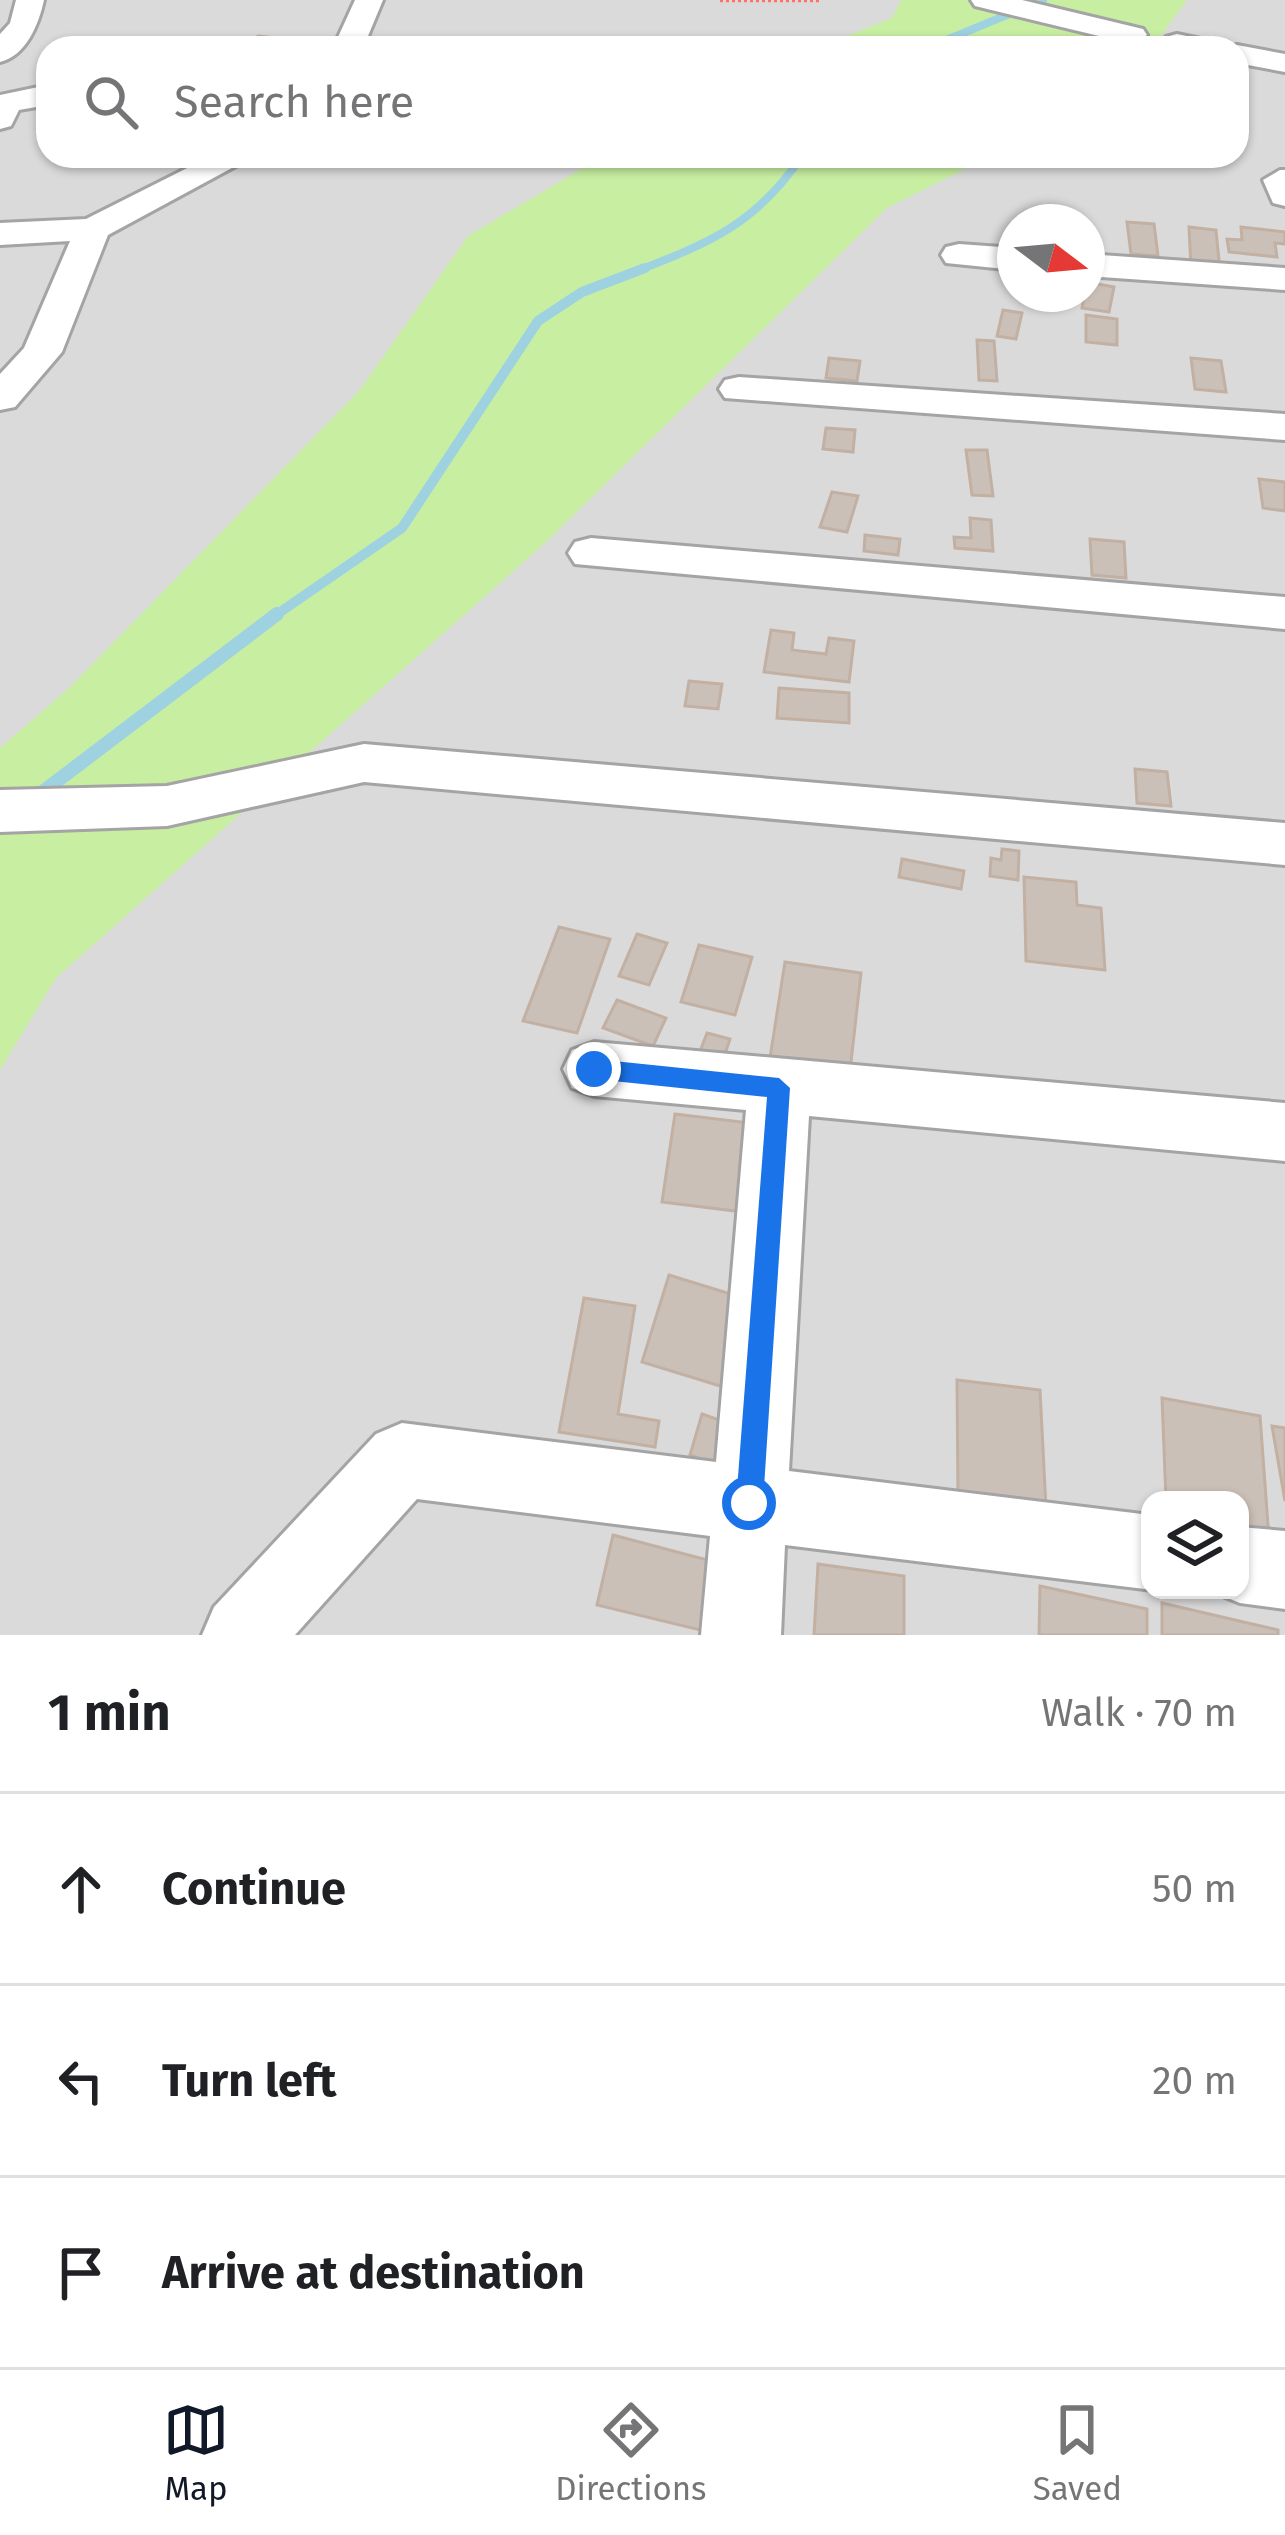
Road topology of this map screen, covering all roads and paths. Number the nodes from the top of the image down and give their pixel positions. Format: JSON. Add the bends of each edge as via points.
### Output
{"nodes":[{"id":1,"x":30,"y":0,"type":"edge"},
{"id":2,"x":369,"y":0,"type":"edge"},
{"id":3,"x":719,"y":0,"type":"edge"},
{"id":4,"x":819,"y":0,"type":"edge"},
{"id":5,"x":985,"y":0,"type":"edge"},
{"id":6,"x":1132,"y":35,"type":"dead end"},
{"id":7,"x":353,"y":36,"type":"edge"},
{"id":8,"x":0,"y":53,"type":"edge"},
{"id":9,"x":1249,"y":56,"type":"edge"},
{"id":10,"x":1285,"y":62,"type":"edge"},
{"id":11,"x":0,"y":68,"type":"edge"},
{"id":12,"x":36,"y":99,"type":"edge"},
{"id":13,"x":2,"y":109,"type":"edge"},
{"id":14,"x":213,"y":168,"type":"edge"},
{"id":15,"x":1285,"y":180,"type":"edge"},
{"id":16,"x":1285,"y":196,"type":"edge"},
{"id":17,"x":93,"y":229,"type":"junction"},
{"id":18,"x":0,"y":234,"type":"edge"},
{"id":19,"x":959,"y":255,"type":"dead end"},
{"id":20,"x":997,"y":258,"type":"edge"},
{"id":21,"x":1105,"y":266,"type":"edge"},
{"id":22,"x":1285,"y":279,"type":"edge"},
{"id":23,"x":739,"y":389,"type":"dead end"},
{"id":24,"x":0,"y":398,"type":"edge"},
{"id":25,"x":1285,"y":427,"type":"edge"},
{"id":26,"x":591,"y":553,"type":"dead end"},
{"id":27,"x":1285,"y":613,"type":"edge"},
{"id":28,"x":0,"y":811,"type":"edge"},
{"id":29,"x":1285,"y":844,"type":"edge"},
{"id":30,"x":594,"y":1069,"type":"dead end"},
{"id":31,"x":779,"y":1088,"type":"junction"},
{"id":32,"x":1285,"y":1132,"type":"edge"},
{"id":33,"x":749,"y":1503,"type":"junction"},
{"id":34,"x":1141,"y":1552,"type":"edge"},
{"id":35,"x":1249,"y":1565,"type":"edge"},
{"id":36,"x":1285,"y":1570,"type":"edge"},
{"id":37,"x":242,"y":1635,"type":"edge"},
{"id":38,"x":741,"y":1635,"type":"edge"}],
"edges":[{"from":1,"to":8,"type":"street","via":[[24,25]]},
{"from":2,"to":7,"type":"street"},
{"from":3,"to":4,"type":"path"},
{"from":5,"to":6,"type":"street"},
{"from":9,"to":10,"type":"street"},
{"from":11,"to":13,"type":"street"},
{"from":12,"to":13,"type":"street"},
{"from":14,"to":17,"type":"street"},
{"from":15,"to":16,"type":"street"},
{"from":17,"to":18,"type":"street"},
{"from":17,"to":24,"type":"street","via":[[42,352]]},
{"from":19,"to":20,"type":"street"},
{"from":21,"to":22,"type":"street"},
{"from":23,"to":25,"type":"street"},
{"from":26,"to":27,"type":"street"},
{"from":28,"to":29,"type":"street","via":[[167,806],[364,763]]},
{"from":30,"to":31,"type":"street"},
{"from":31,"to":32,"type":"street"},
{"from":31,"to":33,"type":"street"},
{"from":33,"to":34,"type":"street"},
{"from":33,"to":37,"type":"street","via":[[402,1460]]},
{"from":33,"to":38,"type":"street"},
{"from":35,"to":36,"type":"street"}]}
